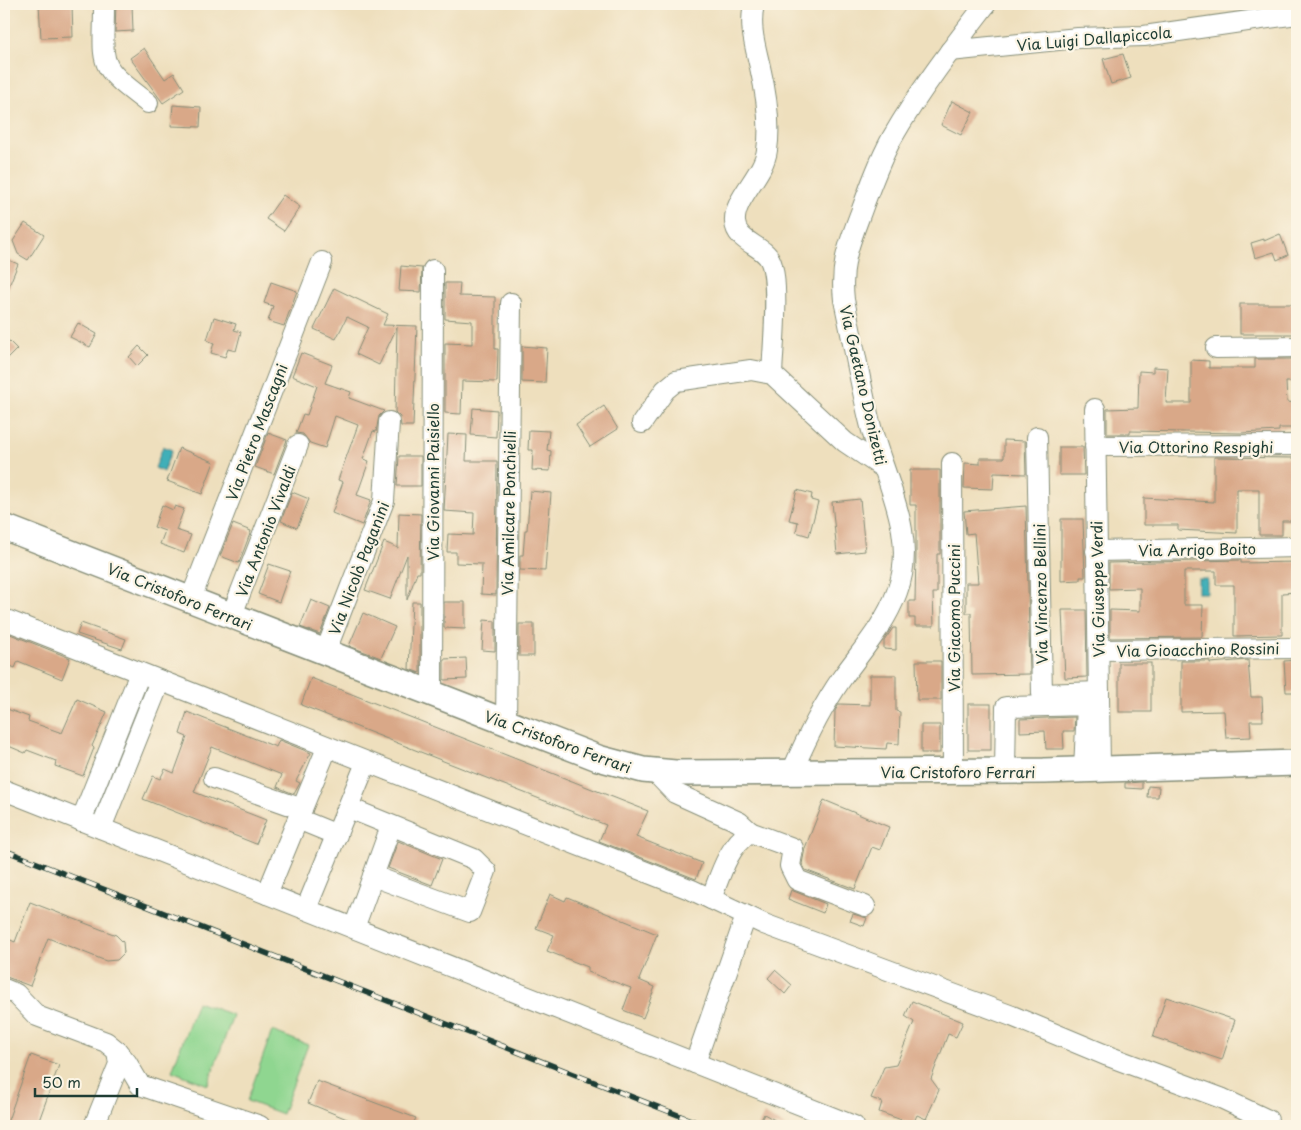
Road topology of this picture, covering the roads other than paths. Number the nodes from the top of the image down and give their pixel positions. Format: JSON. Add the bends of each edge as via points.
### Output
{"nodes":[{"id":1,"x":104,"y":4,"type":"edge"},
{"id":2,"x":754,"y":4,"type":"edge"},
{"id":3,"x":986,"y":4,"type":"edge"},
{"id":4,"x":1297,"y":14,"type":"edge"},
{"id":5,"x":950,"y":51,"type":"junction"},
{"id":6,"x":148,"y":103,"type":"dead end"},
{"id":7,"x":322,"y":262,"type":"dead end"},
{"id":8,"x":433,"y":270,"type":"dead end"},
{"id":9,"x":511,"y":303,"type":"dead end"},
{"id":10,"x":1297,"y":347,"type":"edge"},
{"id":11,"x":1216,"y":348,"type":"dead end"},
{"id":12,"x":772,"y":374,"type":"junction"},
{"id":13,"x":1095,"y":409,"type":"dead end"},
{"id":14,"x":389,"y":422,"type":"dead end"},
{"id":15,"x":642,"y":423,"type":"dead end"},
{"id":16,"x":1037,"y":437,"type":"dead end"},
{"id":17,"x":298,"y":445,"type":"dead end"},
{"id":18,"x":1297,"y":445,"type":"edge"},
{"id":19,"x":1095,"y":446,"type":"junction"},
{"id":20,"x":952,"y":463,"type":"dead end"},
{"id":21,"x":882,"y":467,"type":"junction"},
{"id":22,"x":4,"y":526,"type":"edge"},
{"id":23,"x":1297,"y":547,"type":"edge"},
{"id":24,"x":1096,"y":551,"type":"junction"},
{"id":25,"x":190,"y":601,"type":"junction"},
{"id":26,"x":231,"y":617,"type":"junction"},
{"id":27,"x":4,"y":619,"type":"edge"},
{"id":28,"x":1297,"y":648,"type":"edge"},
{"id":29,"x":1099,"y":650,"type":"junction"},
{"id":30,"x":325,"y":653,"type":"junction"},
{"id":31,"x":140,"y":673,"type":"junction"},
{"id":32,"x":160,"y":681,"type":"junction"},
{"id":33,"x":1100,"y":692,"type":"junction"},
{"id":34,"x":432,"y":694,"type":"junction"},
{"id":35,"x":506,"y":723,"type":"junction"},
{"id":36,"x":327,"y":748,"type":"junction"},
{"id":37,"x":366,"y":763,"type":"junction"},
{"id":38,"x":1297,"y":763,"type":"edge"},
{"id":39,"x":1092,"y":769,"type":"junction"},
{"id":40,"x":1005,"y":770,"type":"junction"},
{"id":41,"x":655,"y":772,"type":"junction"},
{"id":42,"x":792,"y":772,"type":"junction"},
{"id":43,"x":953,"y":772,"type":"junction"},
{"id":44,"x":214,"y":778,"type":"dead end"},
{"id":45,"x":4,"y":790,"type":"edge"},
{"id":46,"x":349,"y":808,"type":"junction"},
{"id":47,"x":300,"y":814,"type":"junction"},
{"id":48,"x":82,"y":821,"type":"junction"},
{"id":49,"x":391,"y":826,"type":"junction"},
{"id":50,"x":101,"y":828,"type":"junction"},
{"id":51,"x":750,"y":832,"type":"junction"},
{"id":52,"x":337,"y":835,"type":"junction"},
{"id":53,"x":373,"y":876,"type":"junction"},
{"id":54,"x":267,"y":894,"type":"junction"},
{"id":55,"x":711,"y":899,"type":"junction"},
{"id":56,"x":865,"y":906,"type":"dead end"},
{"id":57,"x":306,"y":909,"type":"junction"},
{"id":58,"x":746,"y":916,"type":"junction"},
{"id":59,"x":354,"y":928,"type":"junction"},
{"id":60,"x":4,"y":989,"type":"edge"},
{"id":61,"x":117,"y":1051,"type":"junction"},
{"id":62,"x":696,"y":1063,"type":"junction"},
{"id":63,"x":94,"y":1126,"type":"edge"},
{"id":64,"x":260,"y":1126,"type":"edge"},
{"id":65,"x":854,"y":1126,"type":"edge"},
{"id":66,"x":1267,"y":1126,"type":"edge"}],
"edges":[{"from":1,"to":6,"type":"street","via":[[102,44],[106,63],[116,79]]},
{"from":2,"to":12,"type":"street","via":[[751,27],[766,100],[768,149],[764,163],[739,206],[735,221],[742,236],[764,252],[772,264]]},
{"from":3,"to":5,"type":"street","name":"Via Gaetano Donizetti"},
{"from":4,"to":5,"type":"street","name":"Via Luigi Dallapiccola","via":[[1144,36],[1078,38]]},
{"from":5,"to":21,"type":"street","name":"Via Gaetano Donizetti","via":[[886,150],[843,264],[844,300]]},
{"from":7,"to":25,"type":"street","name":"Via Pietro Mascagni"},
{"from":8,"to":34,"type":"street","name":"Via Giovanni Paisiello"},
{"from":9,"to":35,"type":"street","name":"Via Amilcare Ponchielli"},
{"from":10,"to":11,"type":"street"},
{"from":12,"to":15,"type":"street","via":[[751,370],[676,380]]},
{"from":12,"to":21,"type":"street","via":[[845,442]]},
{"from":13,"to":19,"type":"street","name":"Via Giuseppe Verdi"},
{"from":14,"to":30,"type":"street","name":"Via Nicolò Paganini","via":[[384,501]]},
{"from":16,"to":33,"type":"street","name":"Via Vincenzo Bellini","via":[[1042,694]]},
{"from":17,"to":26,"type":"street","name":"Via Antonio Vivaldi"},
{"from":18,"to":19,"type":"street","name":"Via Ottorino Respighi"},
{"from":19,"to":24,"type":"street","name":"Via Giuseppe Verdi"},
{"from":20,"to":43,"type":"street","name":"Via Giacomo Puccini"},
{"from":21,"to":42,"type":"street","name":"Via Gaetano Donizetti","via":[[902,532],[904,560],[898,591],[878,630],[823,708]]},
{"from":22,"to":25,"type":"main road","name":"Via Cristoforo Ferrari"},
{"from":23,"to":24,"type":"street","name":"Via Arrigo Boito"},
{"from":24,"to":29,"type":"street","name":"Via Giuseppe Verdi"},
{"from":25,"to":26,"type":"main road","name":"Via Cristoforo Ferrari"},
{"from":26,"to":30,"type":"main road","name":"Via Cristoforo Ferrari"},
{"from":27,"to":31,"type":"street"},
{"from":28,"to":29,"type":"street","name":"Via Gioacchino Rossini"},
{"from":29,"to":33,"type":"street","name":"Via Giuseppe Verdi"},
{"from":30,"to":34,"type":"main road","name":"Via Cristoforo Ferrari"},
{"from":31,"to":32,"type":"street"},
{"from":31,"to":48,"type":"street"},
{"from":32,"to":36,"type":"street"},
{"from":32,"to":50,"type":"street"},
{"from":33,"to":39,"type":"street","name":"Via Giuseppe Verdi"},
{"from":34,"to":35,"type":"main road","name":"Via Cristoforo Ferrari"},
{"from":35,"to":41,"type":"main road","name":"Via Cristoforo Ferrari","via":[[607,761]]},
{"from":36,"to":37,"type":"street"},
{"from":36,"to":47,"type":"street"},
{"from":37,"to":46,"type":"street"},
{"from":37,"to":55,"type":"street"},
{"from":38,"to":39,"type":"main road","name":"Via Cristoforo Ferrari"},
{"from":39,"to":40,"type":"main road","name":"Via Cristoforo Ferrari"},
{"from":39,"to":40,"type":"street","via":[[1087,705],[1006,707]]},
{"from":40,"to":43,"type":"main road","name":"Via Cristoforo Ferrari"},
{"from":41,"to":42,"type":"main road","name":"Via Cristoforo Ferrari"},
{"from":41,"to":51,"type":"street","via":[[675,793],[739,822]]},
{"from":42,"to":43,"type":"main road","name":"Via Cristoforo Ferrari"},
{"from":44,"to":47,"type":"street"},
{"from":45,"to":48,"type":"street"},
{"from":46,"to":49,"type":"street"},
{"from":46,"to":52,"type":"street"},
{"from":47,"to":52,"type":"street"},
{"from":47,"to":54,"type":"street"},
{"from":48,"to":50,"type":"street"},
{"from":49,"to":53,"type":"street"},
{"from":49,"to":53,"type":"street","via":[[474,859],[486,871],[470,912]]},
{"from":50,"to":54,"type":"street"},
{"from":51,"to":55,"type":"street","via":[[740,839]]},
{"from":51,"to":56,"type":"street","via":[[792,848],[790,866],[797,880]]},
{"from":52,"to":57,"type":"street"},
{"from":53,"to":59,"type":"street"},
{"from":54,"to":57,"type":"street"},
{"from":55,"to":58,"type":"street"},
{"from":57,"to":59,"type":"street"},
{"from":58,"to":62,"type":"street"},
{"from":58,"to":66,"type":"street","via":[[1202,1091],[1268,1120]]},
{"from":59,"to":62,"type":"street"},
{"from":60,"to":61,"type":"street","via":[[16,994],[37,1016],[106,1042]]},
{"from":61,"to":63,"type":"street","via":[[119,1064]]},
{"from":61,"to":64,"type":"street","via":[[140,1085]]},
{"from":62,"to":65,"type":"street"}]}
